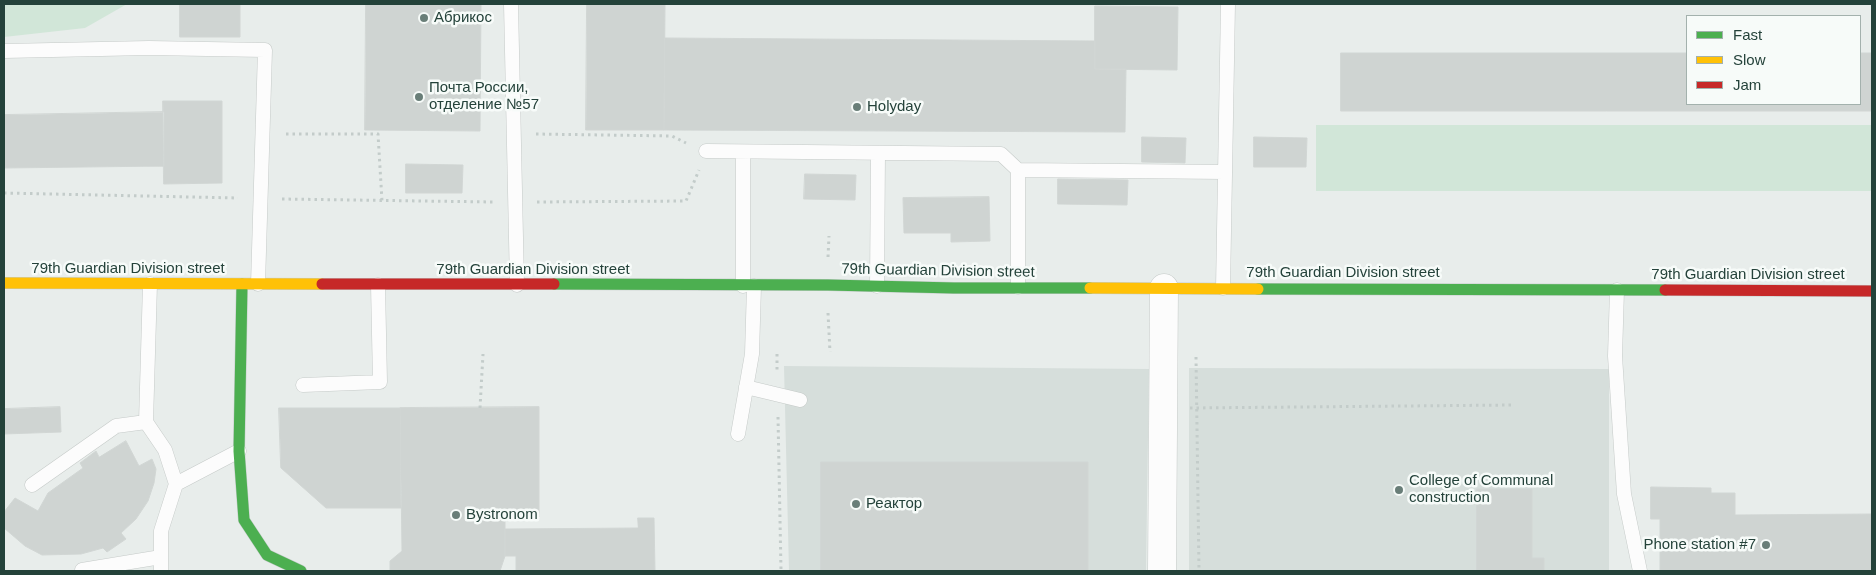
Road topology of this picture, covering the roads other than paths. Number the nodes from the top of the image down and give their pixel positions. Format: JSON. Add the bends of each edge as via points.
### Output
{"nodes":[{"id":1,"x":511,"y":4,"type":"edge"},
{"id":2,"x":1228,"y":4,"type":"edge"},
{"id":3,"x":4,"y":51,"type":"edge"},
{"id":4,"x":706,"y":152,"type":"road end"},
{"id":5,"x":743,"y":152,"type":"junction"},
{"id":6,"x":878,"y":153,"type":"junction"},
{"id":7,"x":1018,"y":170,"type":"junction"},
{"id":8,"x":1225,"y":172,"type":"junction"},
{"id":9,"x":4,"y":283,"type":"edge"},
{"id":10,"x":150,"y":284,"type":"junction"},
{"id":11,"x":242,"y":284,"type":"junction"},
{"id":12,"x":258,"y":284,"type":"junction"},
{"id":13,"x":378,"y":284,"type":"junction"},
{"id":14,"x":517,"y":285,"type":"junction"},
{"id":15,"x":748,"y":286,"type":"junction"},
{"id":16,"x":878,"y":286,"type":"junction"},
{"id":17,"x":1018,"y":287,"type":"junction"},
{"id":18,"x":1164,"y":288,"type":"junction"},
{"id":19,"x":1223,"y":288,"type":"junction"},
{"id":20,"x":1617,"y":290,"type":"junction"},
{"id":21,"x":1872,"y":291,"type":"edge"},
{"id":22,"x":303,"y":384,"type":"dead end"},
{"id":23,"x":746,"y":387,"type":"junction"},
{"id":24,"x":800,"y":400,"type":"dead end"},
{"id":25,"x":146,"y":422,"type":"junction"},
{"id":26,"x":738,"y":434,"type":"dead end"},
{"id":27,"x":239,"y":451,"type":"junction"},
{"id":28,"x":176,"y":484,"type":"junction"},
{"id":29,"x":32,"y":485,"type":"dead end"},
{"id":30,"x":161,"y":564,"type":"edge"},
{"id":31,"x":82,"y":570,"type":"dead end"},
{"id":32,"x":301,"y":571,"type":"edge"},
{"id":33,"x":1162,"y":571,"type":"edge"},
{"id":34,"x":1640,"y":571,"type":"edge"}],
"edges":[{"from":1,"to":14,"type":"lane"},
{"from":2,"to":8,"type":"lane"},
{"from":3,"to":12,"type":"lane","via":[[266,50]]},
{"from":4,"to":5,"type":"lane"},
{"from":5,"to":6,"type":"lane"},
{"from":5,"to":15,"type":"lane"},
{"from":6,"to":7,"type":"lane","via":[[1001,154]]},
{"from":6,"to":16,"type":"lane"},
{"from":7,"to":8,"type":"lane"},
{"from":7,"to":17,"type":"lane"},
{"from":8,"to":19,"type":"lane"},
{"from":9,"to":10,"type":"main road","name":"79th Guardian Division street"},
{"from":10,"to":11,"type":"main road","name":"79th Guardian Division street"},
{"from":10,"to":25,"type":"lane"},
{"from":11,"to":12,"type":"main road","name":"79th Guardian Division street"},
{"from":11,"to":27,"type":"main road"},
{"from":12,"to":13,"type":"main road","name":"79th Guardian Division street"},
{"from":13,"to":14,"type":"main road","name":"79th Guardian Division street"},
{"from":13,"to":22,"type":"lane","via":[[380,382]]},
{"from":14,"to":15,"type":"main road","name":"79th Guardian Division street"},
{"from":15,"to":16,"type":"main road","name":"79th Guardian Division street"},
{"from":15,"to":23,"type":"lane","via":[[752,354]]},
{"from":16,"to":17,"type":"main road","name":"79th Guardian Division street"},
{"from":17,"to":18,"type":"main road","name":"79th Guardian Division street"},
{"from":18,"to":19,"type":"main road","name":"79th Guardian Division street"},
{"from":18,"to":33,"type":"street"},
{"from":19,"to":20,"type":"main road","name":"79th Guardian Division street"},
{"from":20,"to":21,"type":"main road","name":"79th Guardian Division street"},
{"from":20,"to":34,"type":"lane","via":[[1614,356],[1624,494]]},
{"from":23,"to":24,"type":"lane"},
{"from":23,"to":26,"type":"lane"},
{"from":25,"to":28,"type":"lane","via":[[165,450]]},
{"from":25,"to":29,"type":"lane","via":[[116,426]]},
{"from":27,"to":28,"type":"lane"},
{"from":27,"to":32,"type":"main road","via":[[244,520],[267,555]]},
{"from":28,"to":30,"type":"lane","via":[[161,531]]},
{"from":30,"to":31,"type":"lane"}]}
